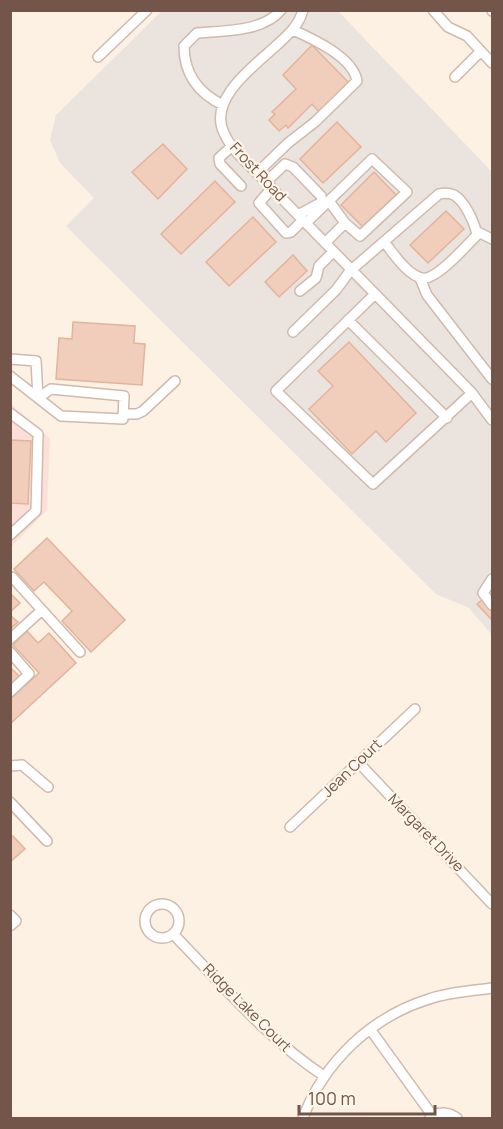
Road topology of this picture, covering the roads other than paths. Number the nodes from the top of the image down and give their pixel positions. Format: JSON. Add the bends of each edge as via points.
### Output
{"nodes":[{"id":1,"x":147,"y":10,"type":"edge"},
{"id":2,"x":281,"y":10,"type":"edge"},
{"id":3,"x":303,"y":10,"type":"edge"},
{"id":4,"x":433,"y":10,"type":"edge"},
{"id":5,"x":293,"y":30,"type":"junction"},
{"id":6,"x":481,"y":51,"type":"junction"},
{"id":7,"x":98,"y":57,"type":"dead end"},
{"id":8,"x":492,"y":63,"type":"edge"},
{"id":9,"x":455,"y":77,"type":"dead end"},
{"id":10,"x":223,"y":105,"type":"junction"},
{"id":11,"x":232,"y":146,"type":"junction"},
{"id":12,"x":256,"y":173,"type":"junction"},
{"id":13,"x":269,"y":185,"type":"junction"},
{"id":14,"x":241,"y":186,"type":"dead end"},
{"id":15,"x":328,"y":201,"type":"junction"},
{"id":16,"x":302,"y":220,"type":"junction"},
{"id":17,"x":345,"y":223,"type":"junction"},
{"id":18,"x":476,"y":231,"type":"junction"},
{"id":19,"x":492,"y":238,"type":"edge"},
{"id":20,"x":325,"y":243,"type":"junction"},
{"id":21,"x":385,"y":243,"type":"junction"},
{"id":22,"x":333,"y":252,"type":"junction"},
{"id":23,"x":350,"y":271,"type":"junction"},
{"id":24,"x":420,"y":278,"type":"junction"},
{"id":25,"x":300,"y":291,"type":"dead end"},
{"id":26,"x":374,"y":295,"type":"junction"},
{"id":27,"x":348,"y":320,"type":"junction"},
{"id":28,"x":293,"y":332,"type":"dead end"},
{"id":29,"x":10,"y":359,"type":"edge"},
{"id":30,"x":10,"y":376,"type":"edge"},
{"id":31,"x":492,"y":379,"type":"edge"},
{"id":32,"x":175,"y":381,"type":"dead end"},
{"id":33,"x":472,"y":393,"type":"junction"},
{"id":34,"x":38,"y":398,"type":"junction"},
{"id":35,"x":10,"y":413,"type":"edge"},
{"id":36,"x":123,"y":414,"type":"junction"},
{"id":37,"x":447,"y":418,"type":"junction"},
{"id":38,"x":492,"y":420,"type":"edge"},
{"id":39,"x":10,"y":535,"type":"edge"},
{"id":40,"x":12,"y":577,"type":"edge"},
{"id":41,"x":492,"y":579,"type":"edge"},
{"id":42,"x":492,"y":605,"type":"edge"},
{"id":43,"x":42,"y":610,"type":"junction"},
{"id":44,"x":10,"y":639,"type":"edge"},
{"id":45,"x":10,"y":652,"type":"edge"},
{"id":46,"x":80,"y":652,"type":"dead end"},
{"id":47,"x":10,"y":692,"type":"edge"},
{"id":48,"x":415,"y":709,"type":"dead end"},
{"id":49,"x":358,"y":762,"type":"junction"},
{"id":50,"x":10,"y":766,"type":"edge"},
{"id":51,"x":48,"y":787,"type":"dead end"},
{"id":52,"x":10,"y":802,"type":"edge"},
{"id":53,"x":290,"y":827,"type":"dead end"},
{"id":54,"x":47,"y":841,"type":"dead end"},
{"id":55,"x":492,"y":904,"type":"edge"},
{"id":56,"x":10,"y":915,"type":"edge"},
{"id":57,"x":10,"y":926,"type":"edge"},
{"id":58,"x":174,"y":934,"type":"dead end"},
{"id":59,"x":492,"y":988,"type":"edge"},
{"id":60,"x":370,"y":1029,"type":"junction"},
{"id":61,"x":324,"y":1076,"type":"junction"},
{"id":62,"x":431,"y":1117,"type":"edge"},
{"id":63,"x":303,"y":1119,"type":"edge"},
{"id":64,"x":457,"y":1119,"type":"edge"}],
"edges":[{"from":1,"to":7,"type":"street"},
{"from":2,"to":10,"type":"street","via":[[250,28],[197,33],[183,46],[184,61],[194,85]]},
{"from":3,"to":5,"type":"street"},
{"from":4,"to":6,"type":"street","via":[[448,27],[467,36]]},
{"from":5,"to":10,"type":"street","via":[[242,77]]},
{"from":5,"to":12,"type":"street","via":[[333,52],[355,73],[357,81]]},
{"from":6,"to":8,"type":"street"},
{"from":6,"to":9,"type":"street"},
{"from":10,"to":11,"type":"street","name":"Frost Road","via":[[220,121]]},
{"from":11,"to":12,"type":"street","name":"Frost Road"},
{"from":11,"to":14,"type":"street","via":[[219,158],[220,164]]},
{"from":12,"to":13,"type":"street","name":"Frost Road"},
{"from":13,"to":16,"type":"street","name":"Frost Road"},
{"from":13,"to":16,"type":"street","via":[[259,203],[286,233]]},
{"from":13,"to":16,"type":"street","via":[[285,164],[293,167],[321,196],[322,202]]},
{"from":15,"to":16,"type":"street"},
{"from":15,"to":17,"type":"street"},
{"from":15,"to":17,"type":"street","via":[[372,159],[407,192],[360,236]]},
{"from":16,"to":20,"type":"street","name":"Frost Road"},
{"from":17,"to":20,"type":"street"},
{"from":18,"to":19,"type":"street"},
{"from":18,"to":21,"type":"street","via":[[455,195],[439,194]]},
{"from":18,"to":24,"type":"street","via":[[477,235],[440,271],[431,278]]},
{"from":20,"to":22,"type":"street","name":"Frost Road"},
{"from":21,"to":23,"type":"street"},
{"from":21,"to":24,"type":"street"},
{"from":22,"to":23,"type":"street","name":"Frost Road"},
{"from":22,"to":25,"type":"street","via":[[319,266],[316,278]]},
{"from":23,"to":26,"type":"street","name":"Frost Road"},
{"from":23,"to":28,"type":"street"},
{"from":24,"to":31,"type":"street","via":[[427,295]]},
{"from":26,"to":27,"type":"street"},
{"from":26,"to":33,"type":"street","name":"Frost Road"},
{"from":27,"to":37,"type":"street"},
{"from":27,"to":37,"type":"street","via":[[276,391],[373,484]]},
{"from":29,"to":34,"type":"street","via":[[36,361]]},
{"from":30,"to":34,"type":"street"},
{"from":32,"to":36,"type":"street","via":[[143,411]]},
{"from":33,"to":37,"type":"street"},
{"from":33,"to":38,"type":"street","name":"Frost Road"},
{"from":34,"to":36,"type":"street","via":[[61,416],[123,419]]},
{"from":34,"to":36,"type":"street","via":[[51,389],[124,396]]},
{"from":35,"to":39,"type":"street","via":[[38,434],[36,511]]},
{"from":40,"to":43,"type":"street"},
{"from":41,"to":42,"type":"street","via":[[483,593]]},
{"from":43,"to":44,"type":"street"},
{"from":43,"to":46,"type":"street"},
{"from":45,"to":47,"type":"street","via":[[30,674]]},
{"from":48,"to":49,"type":"street","name":"Jean Court"},
{"from":49,"to":53,"type":"street","name":"Jean Court"},
{"from":49,"to":55,"type":"street","name":"Margaret Drive"},
{"from":50,"to":51,"type":"street","via":[[22,765]]},
{"from":52,"to":54,"type":"street"},
{"from":56,"to":57,"type":"street","via":[[16,921]]},
{"from":58,"to":61,"type":"street","name":"Ridge Lake Court","via":[[266,1031]]},
{"from":59,"to":60,"type":"street","via":[[428,999]]},
{"from":60,"to":61,"type":"street"},
{"from":60,"to":62,"type":"street"},
{"from":61,"to":63,"type":"street"},
{"from":62,"to":64,"type":"street","via":[[445,1113]]}]}
